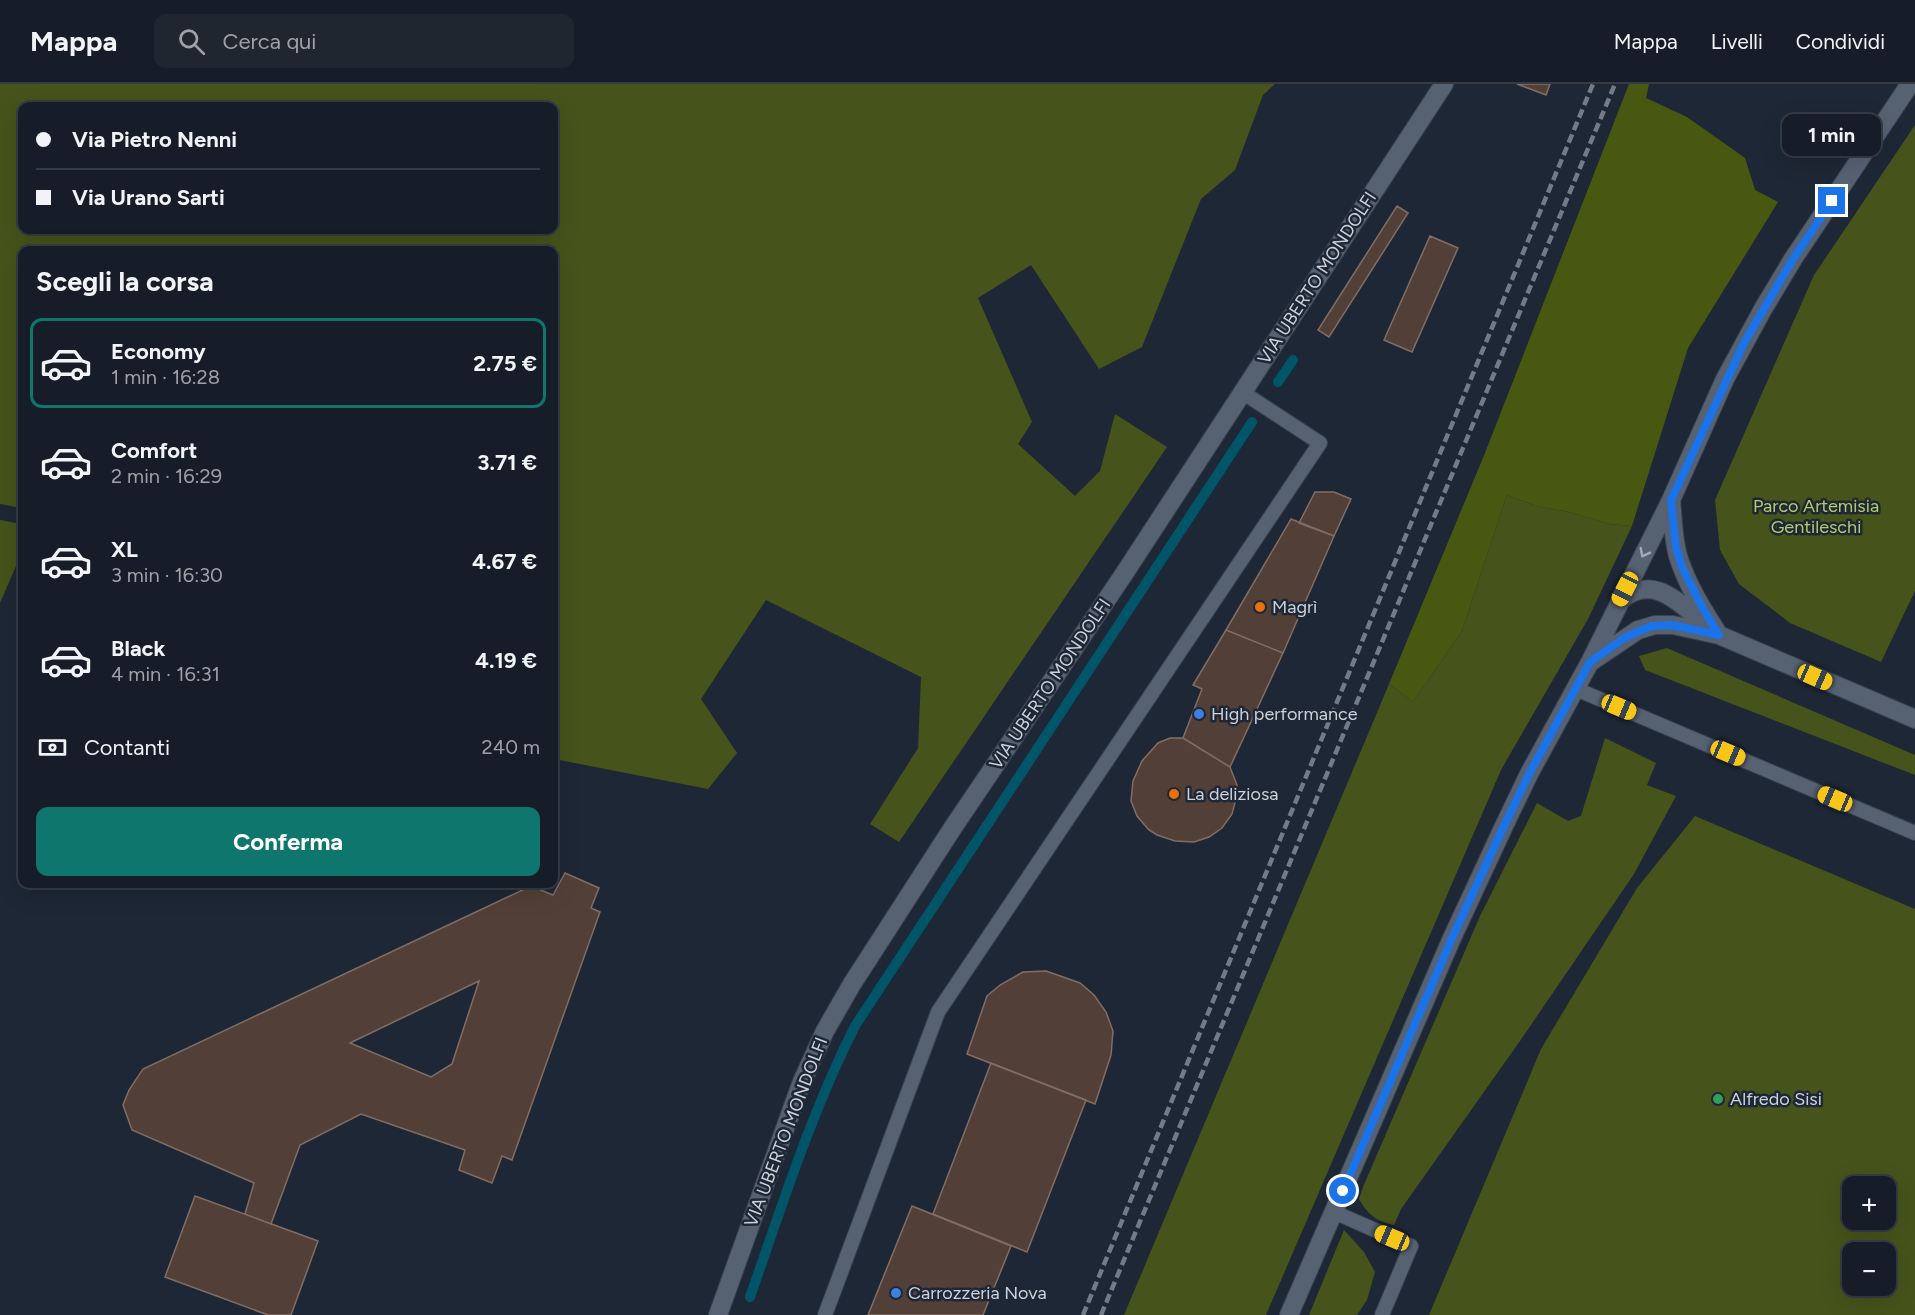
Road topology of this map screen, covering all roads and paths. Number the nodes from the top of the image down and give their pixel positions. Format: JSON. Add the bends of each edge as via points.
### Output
{"nodes":[{"id":1,"x":1444,"y":84,"type":"edge"},
{"id":2,"x":1910,"y":84,"type":"edge"},
{"id":3,"x":1242,"y":392,"type":"junction"},
{"id":4,"x":1671,"y":500,"type":"junction"},
{"id":5,"x":1619,"y":602,"type":"junction"},
{"id":6,"x":1719,"y":635,"type":"junction"},
{"id":7,"x":1590,"y":662,"type":"junction"},
{"id":8,"x":1576,"y":689,"type":"junction"},
{"id":9,"x":1915,"y":719,"type":"edge"},
{"id":10,"x":1915,"y":832,"type":"edge"},
{"id":11,"x":1334,"y":1212,"type":"junction"},
{"id":12,"x":718,"y":1315,"type":"edge"},
{"id":13,"x":825,"y":1315,"type":"edge"},
{"id":14,"x":1289,"y":1315,"type":"edge"},
{"id":15,"x":1382,"y":1315,"type":"edge"}],
"edges":[{"from":1,"to":3,"type":"street","name":"VIA UBERTO MONDOLFI"},
{"from":2,"to":4,"type":"street","via":[[1762,309],[1725,379]]},
{"from":3,"to":12,"type":"street","name":"VIA UBERTO MONDOLFI","via":[[835,1012],[801,1084]]},
{"from":3,"to":13,"type":"lane","via":[[1320,443],[938,1012]]},
{"from":4,"to":5,"type":"street","one_way":true},
{"from":4,"to":6,"type":"street","via":[[1682,567]]},
{"from":5,"to":6,"type":"street","via":[[1643,588],[1658,590]]},
{"from":5,"to":7,"type":"street"},
{"from":6,"to":7,"type":"street","via":[[1672,625],[1651,626],[1624,638]]},
{"from":6,"to":9,"type":"street"},
{"from":7,"to":8,"type":"street"},
{"from":8,"to":10,"type":"lane"},
{"from":8,"to":11,"type":"street","via":[[1529,774],[1457,928]]},
{"from":11,"to":14,"type":"street"},
{"from":11,"to":15,"type":"lane","via":[[1411,1246]]}]}
